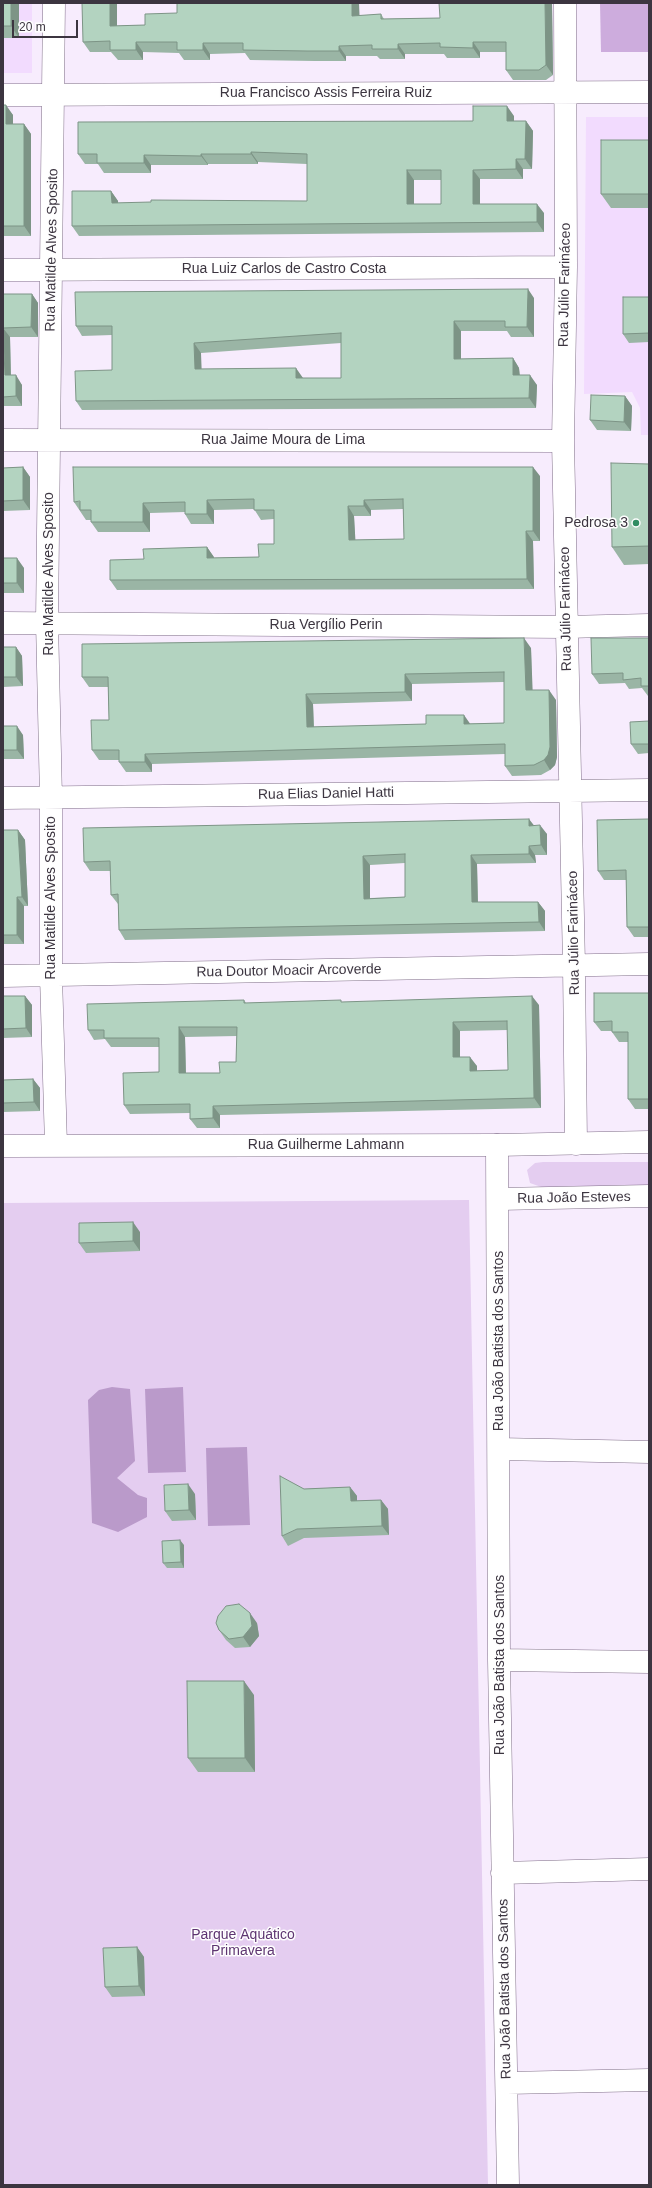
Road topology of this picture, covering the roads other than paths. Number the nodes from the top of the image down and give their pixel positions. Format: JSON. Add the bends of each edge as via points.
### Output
{"nodes":[{"id":1,"x":54,"y":3,"type":"edge"},
{"id":2,"x":565,"y":3,"type":"edge"},
{"id":3,"x":565,"y":92,"type":"junction"},
{"id":4,"x":649,"y":92,"type":"edge"},
{"id":5,"x":3,"y":95,"type":"edge"},
{"id":6,"x":54,"y":95,"type":"junction"},
{"id":7,"x":566,"y":268,"type":"junction"},
{"id":8,"x":3,"y":270,"type":"edge"},
{"id":9,"x":52,"y":270,"type":"junction"},
{"id":10,"x":3,"y":440,"type":"edge"},
{"id":11,"x":50,"y":440,"type":"junction"},
{"id":12,"x":563,"y":441,"type":"junction"},
{"id":13,"x":47,"y":622,"type":"junction"},
{"id":14,"x":3,"y":623,"type":"edge"},
{"id":15,"x":649,"y":625,"type":"edge"},
{"id":16,"x":566,"y":626,"type":"junction"},
{"id":17,"x":649,"y":790,"type":"edge"},
{"id":18,"x":571,"y":791,"type":"junction"},
{"id":19,"x":3,"y":798,"type":"edge"},
{"id":20,"x":51,"y":798,"type":"junction"},
{"id":21,"x":649,"y":964,"type":"edge"},
{"id":22,"x":574,"y":965,"type":"junction"},
{"id":23,"x":3,"y":976,"type":"edge"},
{"id":24,"x":51,"y":976,"type":"junction"},
{"id":25,"x":649,"y":1142,"type":"edge"},
{"id":26,"x":576,"y":1144,"type":"junction"},
{"id":27,"x":56,"y":1145,"type":"junction"},
{"id":28,"x":3,"y":1146,"type":"edge"},
{"id":29,"x":498,"y":1146,"type":"junction"},
{"id":30,"x":649,"y":1196,"type":"edge"},
{"id":31,"x":499,"y":1199,"type":"junction"},
{"id":32,"x":499,"y":1449,"type":"junction"},
{"id":33,"x":649,"y":1452,"type":"edge"},
{"id":34,"x":499,"y":1660,"type":"junction"},
{"id":35,"x":649,"y":1662,"type":"edge"},
{"id":36,"x":649,"y":1869,"type":"edge"},
{"id":37,"x":502,"y":1873,"type":"junction"},
{"id":38,"x":649,"y":2080,"type":"edge"},
{"id":39,"x":507,"y":2083,"type":"junction"},
{"id":40,"x":508,"y":2185,"type":"edge"}],
"edges":[{"from":1,"to":6,"type":"street","name":"Rua Matilde Alves Sposito"},
{"from":2,"to":3,"type":"street","name":"Rua Júlio Farináceo"},
{"from":3,"to":4,"type":"street","name":"Rua Francisco Assis Ferreira Ruiz"},
{"from":3,"to":6,"type":"street","name":"Rua Francisco Assis Ferreira Ruiz"},
{"from":3,"to":7,"type":"street","name":"Rua Júlio Farináceo"},
{"from":5,"to":6,"type":"street","name":"Rua Francisco Assis Ferreira Ruiz"},
{"from":6,"to":9,"type":"street","name":"Rua Matilde Alves Sposito"},
{"from":7,"to":9,"type":"street","name":"Rua Luiz Carlos de Castro Costa"},
{"from":7,"to":12,"type":"street","name":"Rua Júlio Farináceo"},
{"from":8,"to":9,"type":"street","name":"Rua Luiz Carlos de Castro Costa"},
{"from":9,"to":11,"type":"street","name":"Rua Matilde Alves Sposito"},
{"from":10,"to":11,"type":"street","name":"Rua Jaime Moura de Lima"},
{"from":11,"to":12,"type":"street","name":"Rua Jaime Moura de Lima"},
{"from":11,"to":13,"type":"street","name":"Rua Matilde Alves Sposito"},
{"from":12,"to":16,"type":"street","name":"Rua Júlio Farináceo"},
{"from":13,"to":14,"type":"street","name":"Rua Vergílio Perin"},
{"from":13,"to":16,"type":"street","name":"Rua Vergílio Perin"},
{"from":13,"to":20,"type":"street","name":"Rua Matilde Alves Sposito"},
{"from":15,"to":16,"type":"street","name":"Rua Vergílio Perin"},
{"from":16,"to":18,"type":"street","name":"Rua Júlio Farináceo"},
{"from":17,"to":18,"type":"street","name":"Rua Elias Daniel Hatti"},
{"from":18,"to":20,"type":"street","name":"Rua Elias Daniel Hatti"},
{"from":18,"to":22,"type":"street","name":"Rua Júlio Farináceo"},
{"from":19,"to":20,"type":"street","name":"Rua Elias Daniel Hatti"},
{"from":20,"to":24,"type":"street","name":"Rua Matilde Alves Sposito"},
{"from":21,"to":22,"type":"street","name":"Rua Doutor Moacir Arcoverde"},
{"from":22,"to":24,"type":"street","name":"Rua Doutor Moacir Arcoverde"},
{"from":22,"to":26,"type":"street","name":"Rua Júlio Farináceo"},
{"from":23,"to":24,"type":"street","name":"Rua Doutor Moacir Arcoverde"},
{"from":24,"to":27,"type":"street","name":"Rua Matilde Alves Sposito"},
{"from":25,"to":26,"type":"street","name":"Rua Guilherme Lahmann"},
{"from":26,"to":29,"type":"street","name":"Rua Guilherme Lahmann"},
{"from":27,"to":28,"type":"street","name":"Rua Guilherme Lahmann"},
{"from":27,"to":29,"type":"street","name":"Rua Guilherme Lahmann"},
{"from":29,"to":31,"type":"street","name":"Rua João Batista dos Santos"},
{"from":30,"to":31,"type":"street","name":"Rua João Esteves"},
{"from":31,"to":32,"type":"street","name":"Rua João Batista dos Santos"},
{"from":32,"to":33,"type":"street"},
{"from":32,"to":34,"type":"street","name":"Rua João Batista dos Santos"},
{"from":34,"to":35,"type":"street"},
{"from":34,"to":37,"type":"street","name":"Rua João Batista dos Santos"},
{"from":36,"to":37,"type":"street"},
{"from":37,"to":39,"type":"street","name":"Rua João Batista dos Santos"},
{"from":38,"to":39,"type":"street"},
{"from":39,"to":40,"type":"street","name":"Rua João Batista dos Santos"}]}
